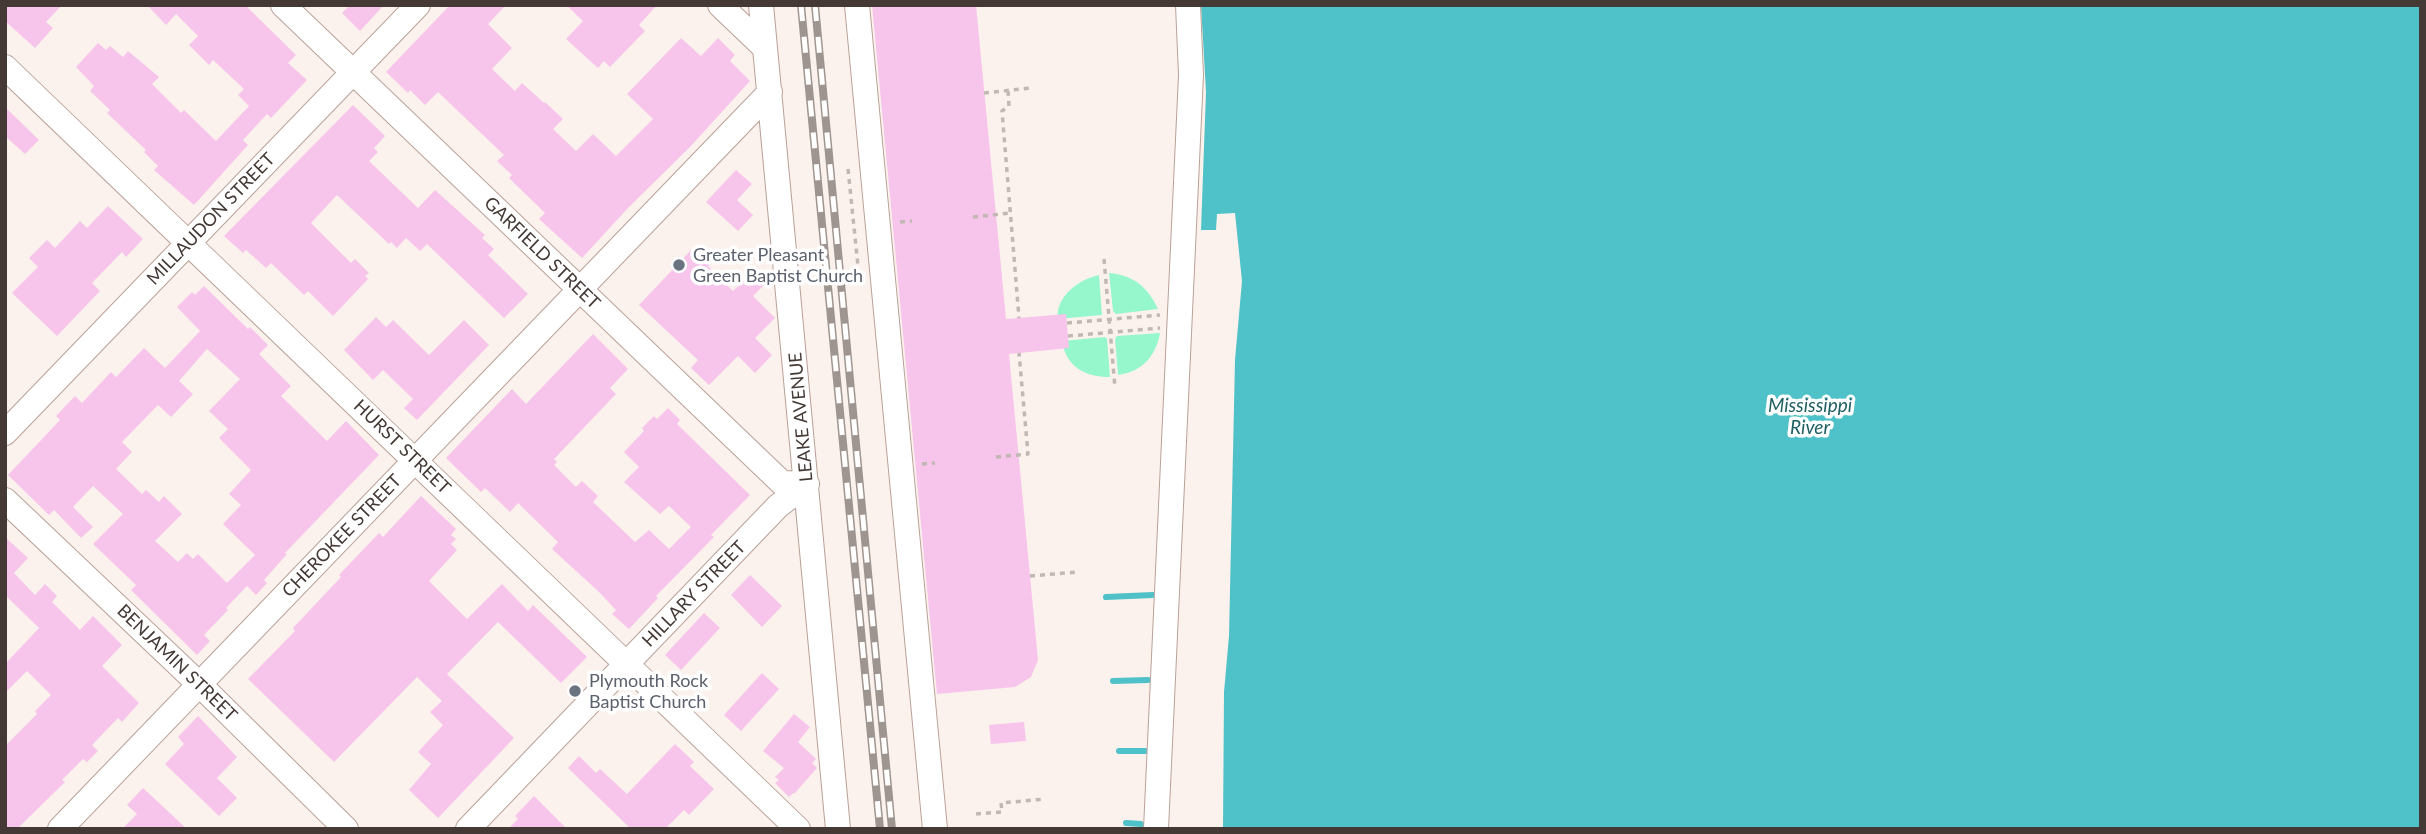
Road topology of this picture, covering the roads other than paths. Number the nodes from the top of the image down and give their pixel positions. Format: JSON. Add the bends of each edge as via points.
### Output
{"nodes":[{"id":1,"x":283,"y":5,"type":"edge"},
{"id":2,"x":418,"y":5,"type":"edge"},
{"id":3,"x":720,"y":5,"type":"edge"},
{"id":4,"x":761,"y":5,"type":"edge"},
{"id":5,"x":856,"y":5,"type":"edge"},
{"id":6,"x":1188,"y":5,"type":"edge"},
{"id":7,"x":764,"y":47,"type":"junction"},
{"id":8,"x":5,"y":67,"type":"edge"},
{"id":9,"x":353,"y":72,"type":"junction"},
{"id":10,"x":769,"y":92,"type":"junction"},
{"id":11,"x":188,"y":242,"type":"junction"},
{"id":12,"x":580,"y":289,"type":"junction"},
{"id":13,"x":5,"y":433,"type":"edge"},
{"id":14,"x":415,"y":460,"type":"junction"},
{"id":15,"x":807,"y":484,"type":"junction"},
{"id":16,"x":5,"y":500,"type":"edge"},
{"id":17,"x":627,"y":663,"type":"junction"},
{"id":18,"x":199,"y":684,"type":"junction"},
{"id":19,"x":60,"y":829,"type":"edge"},
{"id":20,"x":346,"y":829,"type":"edge"},
{"id":21,"x":468,"y":829,"type":"edge"},
{"id":22,"x":798,"y":829,"type":"edge"},
{"id":23,"x":838,"y":829,"type":"edge"},
{"id":24,"x":935,"y":829,"type":"edge"},
{"id":25,"x":1156,"y":829,"type":"edge"}],
"edges":[{"from":1,"to":9,"type":"street","name":"GARFIELD STREET"},
{"from":2,"to":9,"type":"street","name":"MILLAUDON STREET"},
{"from":3,"to":7,"type":"street"},
{"from":4,"to":7,"type":"street","name":"LEAKE AVENUE"},
{"from":5,"to":24,"type":"street"},
{"from":6,"to":25,"type":"street","via":[[1191,75]]},
{"from":7,"to":10,"type":"street","name":"LEAKE AVENUE"},
{"from":8,"to":11,"type":"street","name":"HURST STREET"},
{"from":9,"to":11,"type":"street","name":"MILLAUDON STREET"},
{"from":9,"to":12,"type":"street","name":"GARFIELD STREET"},
{"from":10,"to":12,"type":"street","name":"CHEROKEE STREET"},
{"from":10,"to":15,"type":"street","name":"LEAKE AVENUE"},
{"from":11,"to":13,"type":"street","name":"MILLAUDON STREET"},
{"from":11,"to":14,"type":"street","name":"HURST STREET"},
{"from":12,"to":14,"type":"street","name":"CHEROKEE STREET"},
{"from":12,"to":15,"type":"street","name":"GARFIELD STREET","via":[[782,483]]},
{"from":14,"to":17,"type":"street","name":"HURST STREET"},
{"from":14,"to":18,"type":"street","name":"CHEROKEE STREET"},
{"from":15,"to":17,"type":"street","name":"HILLARY STREET","via":[[778,506]]},
{"from":15,"to":23,"type":"street","name":"LEAKE AVENUE"},
{"from":16,"to":18,"type":"street","name":"BENJAMIN STREET"},
{"from":17,"to":21,"type":"street","name":"HILLARY STREET"},
{"from":17,"to":22,"type":"street","name":"HURST STREET"},
{"from":18,"to":19,"type":"street","name":"CHEROKEE STREET"},
{"from":18,"to":20,"type":"street","name":"BENJAMIN STREET"}]}
